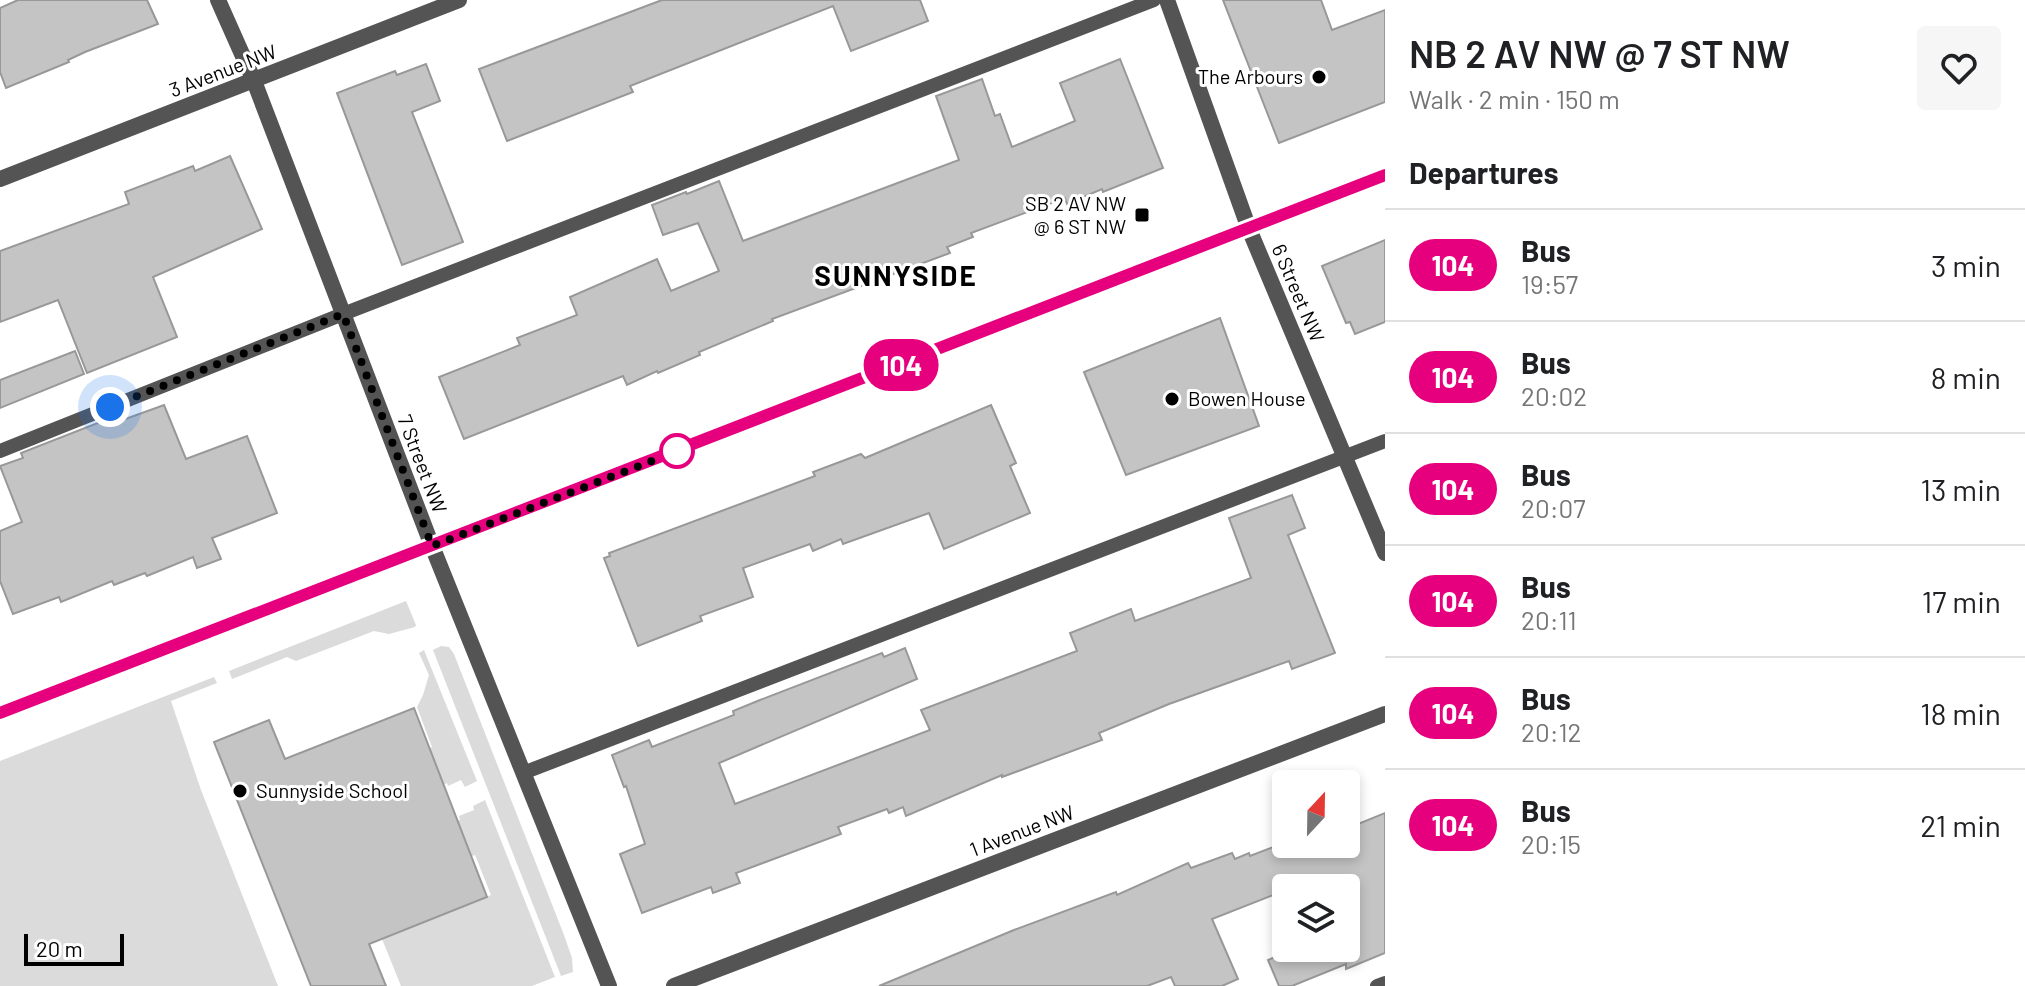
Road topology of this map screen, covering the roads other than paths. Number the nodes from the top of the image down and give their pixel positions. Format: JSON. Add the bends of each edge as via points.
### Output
{"nodes":[{"id":1,"x":218,"y":0,"type":"edge"},
{"id":2,"x":459,"y":0,"type":"edge"},
{"id":3,"x":1154,"y":0,"type":"edge"},
{"id":4,"x":1167,"y":0,"type":"edge"},
{"id":5,"x":254,"y":81,"type":"junction"},
{"id":6,"x":1385,"y":175,"type":"edge"},
{"id":7,"x":0,"y":179,"type":"edge"},
{"id":8,"x":1249,"y":229,"type":"junction"},
{"id":9,"x":343,"y":314,"type":"junction"},
{"id":10,"x":1385,"y":441,"type":"edge"},
{"id":11,"x":0,"y":451,"type":"edge"},
{"id":12,"x":1345,"y":457,"type":"junction"},
{"id":13,"x":432,"y":546,"type":"junction"},
{"id":14,"x":1385,"y":553,"type":"edge"},
{"id":15,"x":0,"y":713,"type":"edge"},
{"id":16,"x":1385,"y":714,"type":"edge"},
{"id":17,"x":523,"y":773,"type":"junction"},
{"id":18,"x":1385,"y":983,"type":"edge"},
{"id":19,"x":609,"y":986,"type":"edge"},
{"id":20,"x":674,"y":986,"type":"edge"},
{"id":21,"x":1377,"y":986,"type":"edge"}],
"edges":[{"from":1,"to":5,"type":"street","name":"7 Street NW"},
{"from":2,"to":5,"type":"street","name":"3 Avenue NW"},
{"from":3,"to":9,"type":"lane"},
{"from":4,"to":8,"type":"street","name":"6 Street NW"},
{"from":5,"to":7,"type":"street","name":"3 Avenue NW"},
{"from":5,"to":9,"type":"street","name":"7 Street NW"},
{"from":6,"to":8,"type":"street"},
{"from":8,"to":12,"type":"street","name":"6 Street NW"},
{"from":8,"to":13,"type":"street"},
{"from":9,"to":11,"type":"lane"},
{"from":9,"to":13,"type":"street","name":"7 Street NW"},
{"from":10,"to":12,"type":"lane"},
{"from":12,"to":14,"type":"street","name":"6 Street NW"},
{"from":12,"to":17,"type":"lane"},
{"from":13,"to":15,"type":"street"},
{"from":13,"to":17,"type":"street","name":"7 Street NW"},
{"from":16,"to":20,"type":"street","name":"1 Avenue NW"},
{"from":17,"to":19,"type":"street","name":"7 Street NW"},
{"from":18,"to":21,"type":"lane"}]}
